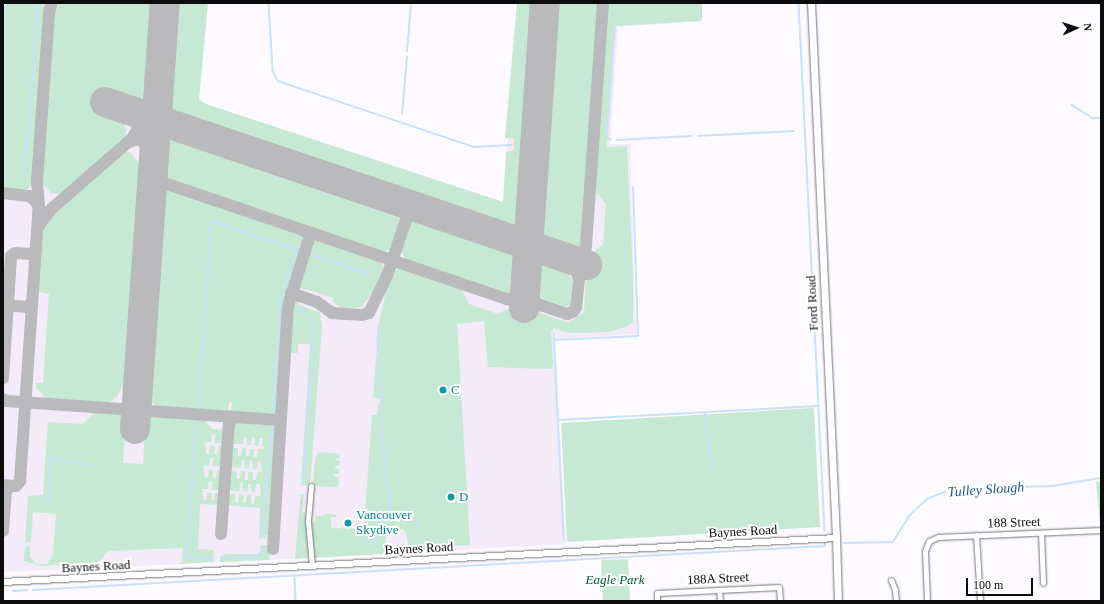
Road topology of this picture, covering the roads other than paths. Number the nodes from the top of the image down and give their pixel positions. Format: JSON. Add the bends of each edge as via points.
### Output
{"nodes":[{"id":1,"x":811,"y":3,"type":"edge"},
{"id":2,"x":311,"y":486,"type":"dead end"},
{"id":3,"x":1101,"y":530,"type":"edge"},
{"id":4,"x":1041,"y":533,"type":"junction"},
{"id":5,"x":976,"y":535,"type":"junction"},
{"id":6,"x":836,"y":538,"type":"junction"},
{"id":7,"x":312,"y":566,"type":"junction"},
{"id":8,"x":891,"y":580,"type":"dead end"},
{"id":9,"x":3,"y":582,"type":"edge"},
{"id":10,"x":1043,"y":583,"type":"dead end"},
{"id":11,"x":719,"y":590,"type":"junction"},
{"id":12,"x":657,"y":601,"type":"edge"},
{"id":13,"x":720,"y":601,"type":"edge"},
{"id":14,"x":780,"y":601,"type":"edge"},
{"id":15,"x":838,"y":601,"type":"edge"},
{"id":16,"x":896,"y":601,"type":"edge"},
{"id":17,"x":927,"y":601,"type":"edge"},
{"id":18,"x":980,"y":601,"type":"edge"}],
"edges":[{"from":1,"to":6,"type":"main road","name":"Ford Road"},
{"from":2,"to":7,"type":"street","via":[[308,521]]},
{"from":3,"to":4,"type":"street","name":"188 Street"},
{"from":4,"to":5,"type":"street","name":"188 Street"},
{"from":4,"to":10,"type":"street"},
{"from":5,"to":17,"type":"street","name":"188 Street","via":[[938,537],[929,541],[925,551]]},
{"from":5,"to":18,"type":"street"},
{"from":6,"to":7,"type":"street","name":"Baynes Road"},
{"from":6,"to":15,"type":"main road","name":"Ford Road"},
{"from":7,"to":9,"type":"street","name":"Baynes Road"},
{"from":8,"to":16,"type":"street"},
{"from":11,"to":12,"type":"street","name":"188A Street","via":[[657,593]]},
{"from":11,"to":13,"type":"street"},
{"from":11,"to":14,"type":"street","name":"188A Street","via":[[780,587]]}]}
